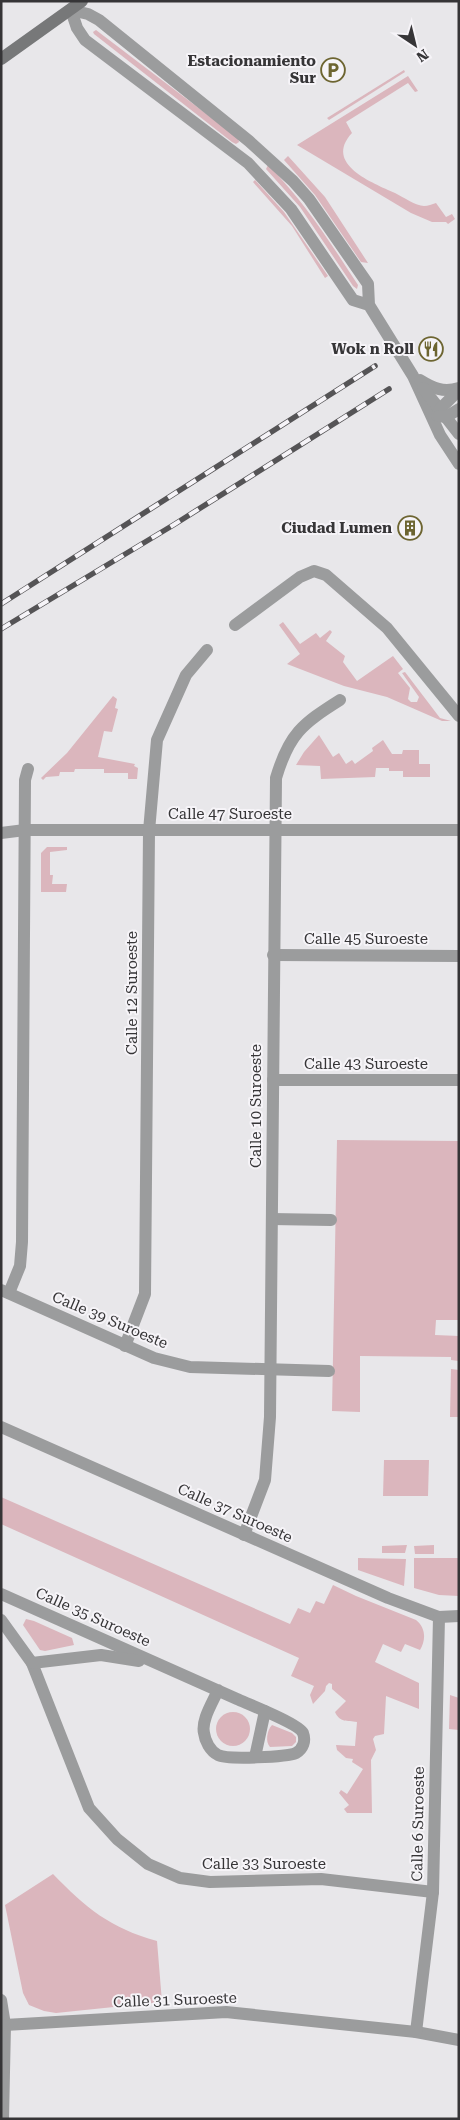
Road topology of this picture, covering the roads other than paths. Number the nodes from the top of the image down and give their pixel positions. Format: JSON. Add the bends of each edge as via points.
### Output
{"nodes":[{"id":1,"x":82,"y":1,"type":"edge"},
{"id":2,"x":71,"y":10,"type":"junction"},
{"id":3,"x":1,"y":59,"type":"edge"},
{"id":4,"x":369,"y":304,"type":"junction"},
{"id":5,"x":413,"y":376,"type":"junction"},
{"id":6,"x":459,"y":389,"type":"edge"},
{"id":7,"x":421,"y":396,"type":"junction"},
{"id":8,"x":459,"y":409,"type":"edge"},
{"id":9,"x":441,"y":414,"type":"junction"},
{"id":10,"x":459,"y":434,"type":"edge"},
{"id":11,"x":440,"y":435,"type":"junction"},
{"id":12,"x":459,"y":464,"type":"edge"},
{"id":13,"x":235,"y":625,"type":"dead end"},
{"id":14,"x":207,"y":650,"type":"dead end"},
{"id":15,"x":340,"y":700,"type":"dead end"},
{"id":16,"x":459,"y":716,"type":"edge"},
{"id":17,"x":28,"y":769,"type":"dead end"},
{"id":18,"x":25,"y":830,"type":"junction"},
{"id":19,"x":274,"y":830,"type":"junction"},
{"id":20,"x":459,"y":830,"type":"edge"},
{"id":21,"x":150,"y":831,"type":"junction"},
{"id":22,"x":1,"y":833,"type":"edge"},
{"id":23,"x":274,"y":955,"type":"junction"},
{"id":24,"x":459,"y":956,"type":"edge"},
{"id":25,"x":273,"y":1080,"type":"junction"},
{"id":26,"x":459,"y":1080,"type":"edge"},
{"id":27,"x":272,"y":1219,"type":"junction"},
{"id":28,"x":331,"y":1220,"type":"dead end"},
{"id":29,"x":5,"y":1292,"type":"edge"},
{"id":30,"x":124,"y":1346,"type":"junction"},
{"id":31,"x":270,"y":1370,"type":"junction"},
{"id":32,"x":330,"y":1371,"type":"dead end"},
{"id":33,"x":1,"y":1427,"type":"edge"},
{"id":34,"x":244,"y":1535,"type":"junction"},
{"id":35,"x":1,"y":1594,"type":"edge"},
{"id":36,"x":439,"y":1616,"type":"junction"},
{"id":37,"x":459,"y":1616,"type":"edge"},
{"id":38,"x":1,"y":1620,"type":"edge"},
{"id":39,"x":32,"y":1663,"type":"junction"},
{"id":40,"x":171,"y":1670,"type":"junction"},
{"id":41,"x":218,"y":1690,"type":"junction"},
{"id":42,"x":265,"y":1711,"type":"junction"},
{"id":43,"x":255,"y":1757,"type":"junction"},
{"id":44,"x":433,"y":1892,"type":"junction"},
{"id":45,"x":1,"y":2000,"type":"edge"},
{"id":46,"x":6,"y":2025,"type":"junction"},
{"id":47,"x":416,"y":2032,"type":"junction"},
{"id":48,"x":459,"y":2040,"type":"edge"},
{"id":49,"x":3,"y":2119,"type":"edge"}],
"edges":[{"from":1,"to":2,"type":"main road"},
{"from":2,"to":3,"type":"main road"},
{"from":2,"to":4,"type":"street","via":[[85,40],[255,169],[291,209],[353,300]]},
{"from":2,"to":4,"type":"street","via":[[99,20],[281,169],[308,199],[368,284]]},
{"from":4,"to":5,"type":"street"},
{"from":5,"to":6,"type":"street","via":[[433,388]]},
{"from":5,"to":7,"type":"street"},
{"from":5,"to":9,"type":"street"},
{"from":6,"to":9,"type":"street"},
{"from":7,"to":9,"type":"street"},
{"from":7,"to":11,"type":"street"},
{"from":8,"to":9,"type":"street"},
{"from":9,"to":10,"type":"street"},
{"from":9,"to":11,"type":"street"},
{"from":11,"to":12,"type":"street"},
{"from":13,"to":16,"type":"street","via":[[300,577],[314,572],[326,575],[387,628]]},
{"from":14,"to":21,"type":"street","name":"Calle 12 Suroeste","via":[[186,675],[158,740]]},
{"from":15,"to":19,"type":"street","name":"Calle 10 Suroeste","via":[[310,719],[288,745],[276,778]]},
{"from":17,"to":18,"type":"street"},
{"from":18,"to":21,"type":"street","name":"Calle 47 Suroeste"},
{"from":18,"to":22,"type":"street","name":"Calle 47 Suroeste"},
{"from":18,"to":29,"type":"street","via":[[22,1242],[20,1266]]},
{"from":19,"to":20,"type":"street","name":"Calle 47 Suroeste"},
{"from":19,"to":21,"type":"street","name":"Calle 47 Suroeste"},
{"from":19,"to":23,"type":"street","name":"Calle 10 Suroeste"},
{"from":21,"to":30,"type":"street","name":"Calle 12 Suroeste","via":[[145,1294]]},
{"from":23,"to":24,"type":"street","name":"Calle 45 Suroeste"},
{"from":23,"to":25,"type":"street","name":"Calle 10 Suroeste"},
{"from":25,"to":26,"type":"street","name":"Calle 43 Suroeste"},
{"from":25,"to":27,"type":"street","name":"Calle 10 Suroeste"},
{"from":27,"to":28,"type":"street"},
{"from":27,"to":31,"type":"street","name":"Calle 10 Suroeste"},
{"from":29,"to":30,"type":"street","name":"Calle 39 Suroeste"},
{"from":30,"to":31,"type":"street","name":"Calle 39 Suroeste","via":[[190,1367]]},
{"from":31,"to":32,"type":"street","name":"Calle 39 Suroeste"},
{"from":31,"to":34,"type":"street","name":"Calle 10 Suroeste","via":[[265,1480]]},
{"from":33,"to":34,"type":"street","name":"Calle 37 Suroeste"},
{"from":34,"to":36,"type":"street","name":"Calle 37 Suroeste","via":[[388,1598]]},
{"from":35,"to":40,"type":"street","name":"Calle 35 Suroeste"},
{"from":36,"to":37,"type":"street","name":"Calle 37 Suroeste"},
{"from":36,"to":44,"type":"street","name":"Calle 6 Suroeste"},
{"from":38,"to":39,"type":"street","name":"Calle 33 Suroeste"},
{"from":39,"to":40,"type":"street","name":"Calle 35 Suroeste","via":[[101,1654]]},
{"from":39,"to":44,"type":"street","name":"Calle 33 Suroeste","via":[[89,1808],[117,1839],[148,1864],[180,1878],[210,1882],[321,1880]]},
{"from":40,"to":41,"type":"street","name":"Calle 35 Suroeste"},
{"from":41,"to":42,"type":"street","name":"Calle 35 Suroeste"},
{"from":41,"to":43,"type":"street","name":"Calle 35 Suroeste","via":[[204,1722],[203,1732],[210,1749],[224,1757]]},
{"from":42,"to":43,"type":"street"},
{"from":42,"to":43,"type":"street","name":"Calle 35 Suroeste","via":[[299,1728],[304,1734],[304,1742],[295,1753]]},
{"from":44,"to":47,"type":"street","name":"Calle 6 Suroeste"},
{"from":45,"to":46,"type":"street"},
{"from":46,"to":47,"type":"street","name":"Calle 31 Suroeste","via":[[226,2012]]},
{"from":46,"to":49,"type":"street"},
{"from":47,"to":48,"type":"street","name":"Calle 31 Suroeste"}]}
